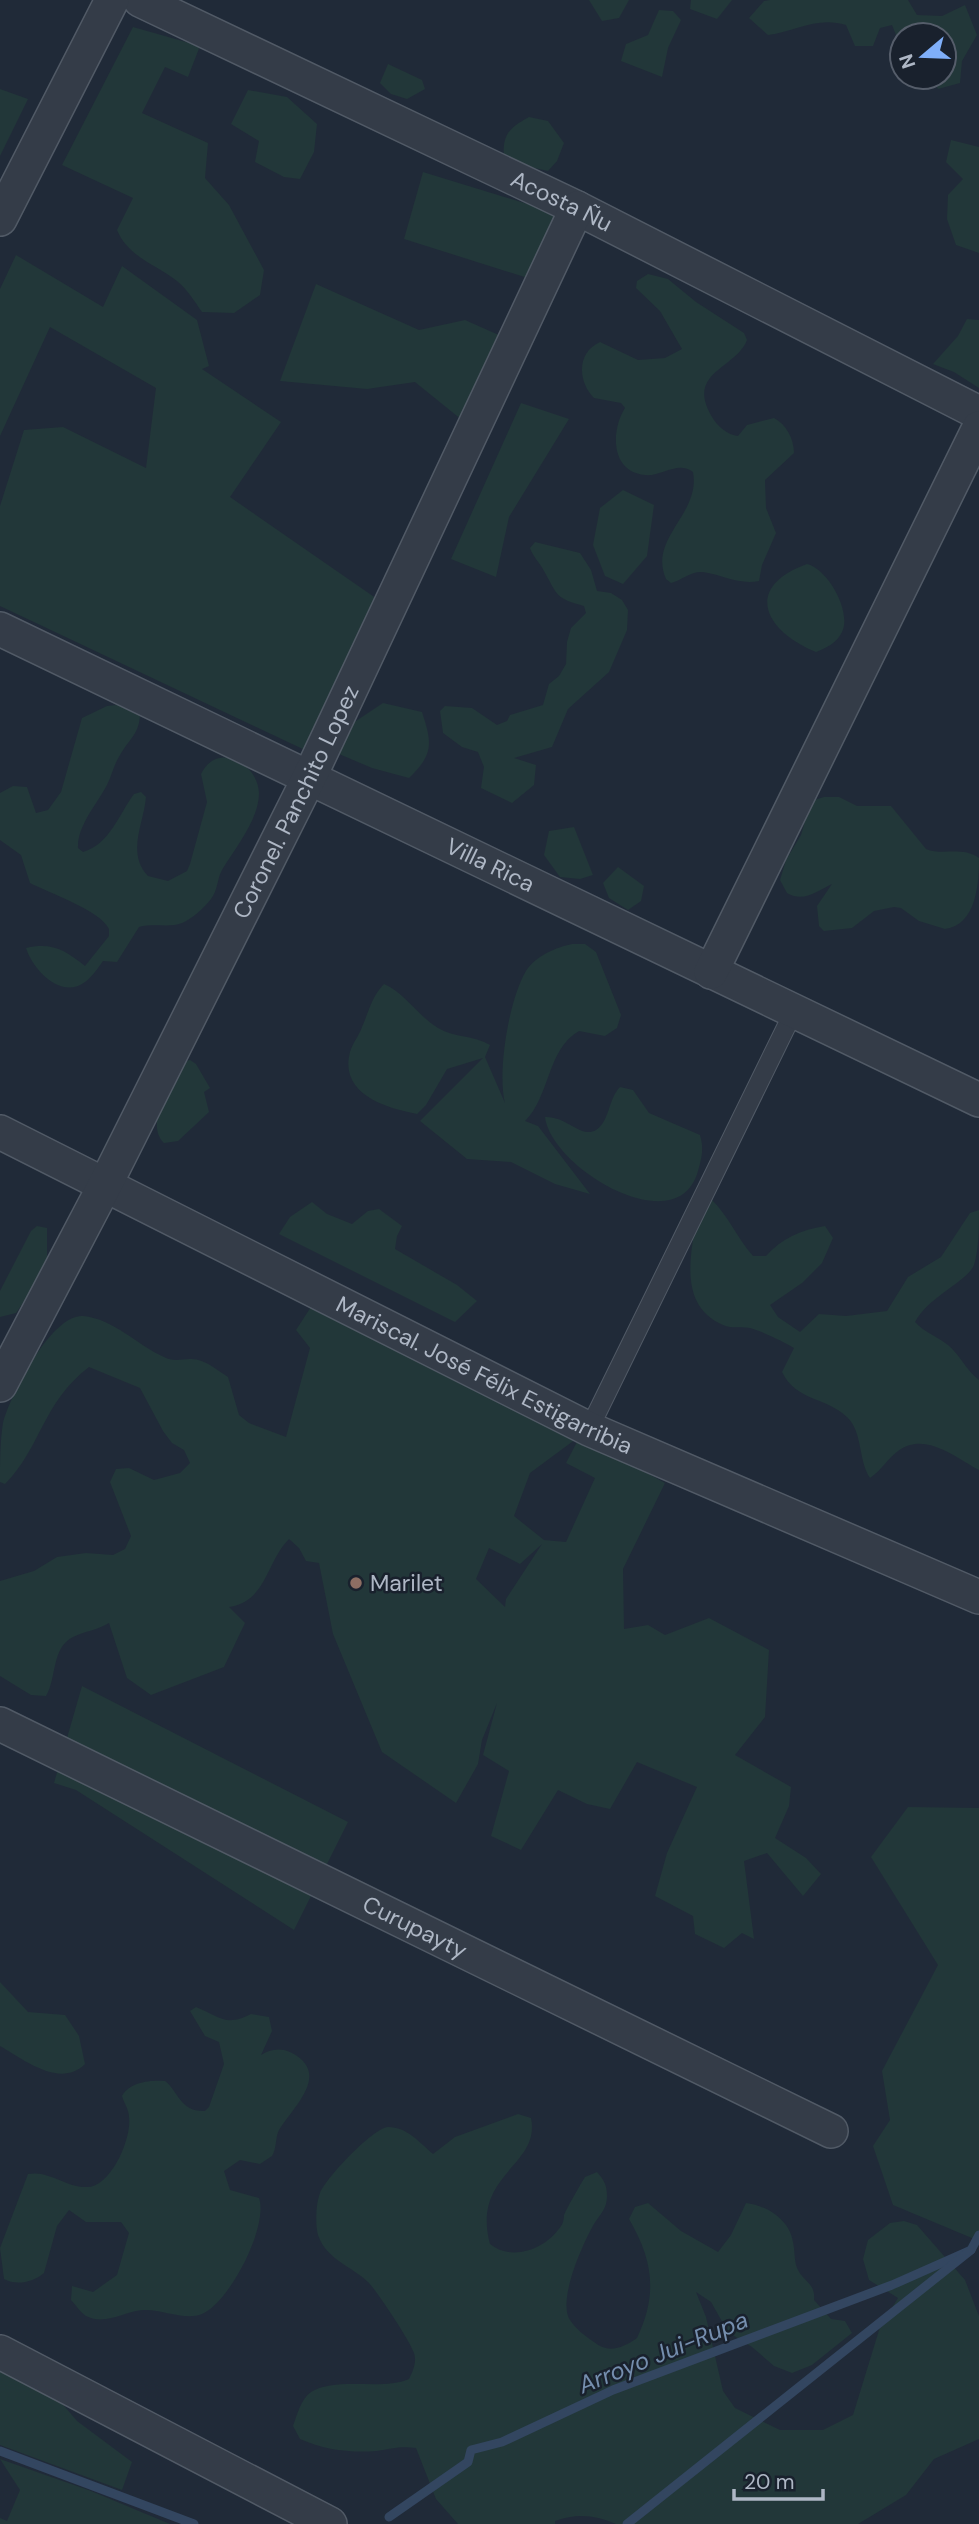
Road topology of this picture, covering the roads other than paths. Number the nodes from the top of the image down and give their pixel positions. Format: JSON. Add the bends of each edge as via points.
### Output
{"nodes":[{"id":1,"x":112,"y":0,"type":"edge"},
{"id":2,"x":140,"y":0,"type":"edge"},
{"id":3,"x":577,"y":208,"type":"junction"},
{"id":4,"x":0,"y":219,"type":"edge"},
{"id":5,"x":979,"y":413,"type":"edge"},
{"id":6,"x":979,"y":428,"type":"edge"},
{"id":7,"x":0,"y":629,"type":"edge"},
{"id":8,"x":308,"y":780,"type":"junction"},
{"id":9,"x":710,"y":972,"type":"junction"},
{"id":10,"x":794,"y":1011,"type":"junction"},
{"id":11,"x":979,"y":1100,"type":"edge"},
{"id":12,"x":0,"y":1132,"type":"edge"},
{"id":13,"x":106,"y":1184,"type":"junction"},
{"id":14,"x":0,"y":1385,"type":"edge"},
{"id":15,"x":589,"y":1429,"type":"junction"},
{"id":16,"x":979,"y":1597,"type":"edge"},
{"id":17,"x":0,"y":1724,"type":"edge"},
{"id":18,"x":831,"y":2131,"type":"dead end"},
{"id":19,"x":0,"y":2353,"type":"edge"},
{"id":20,"x":330,"y":2524,"type":"edge"}],
"edges":[{"from":1,"to":4,"type":"street"},
{"from":2,"to":3,"type":"street","name":"Acosta Ñu"},
{"from":3,"to":5,"type":"street","name":"Acosta Ñu"},
{"from":3,"to":8,"type":"street","name":"Coronel. Panchito Lopez"},
{"from":6,"to":9,"type":"street"},
{"from":7,"to":8,"type":"street","name":"Villa Rica"},
{"from":8,"to":9,"type":"street","name":"Villa Rica"},
{"from":8,"to":13,"type":"street","name":"Coronel. Panchito Lopez"},
{"from":9,"to":10,"type":"street","name":"Villa Rica"},
{"from":10,"to":11,"type":"street","name":"Villa Rica"},
{"from":10,"to":15,"type":"lane"},
{"from":12,"to":13,"type":"street","name":"Mariscal. José Félix Estigarribia"},
{"from":13,"to":14,"type":"street","name":"Coronel. Panchito Lopez"},
{"from":13,"to":15,"type":"street","name":"Mariscal. José Félix Estigarribia"},
{"from":15,"to":16,"type":"street","name":"Mariscal. José Félix Estigarribia"},
{"from":17,"to":18,"type":"street","name":"Curupayty"},
{"from":19,"to":20,"type":"street"}]}
